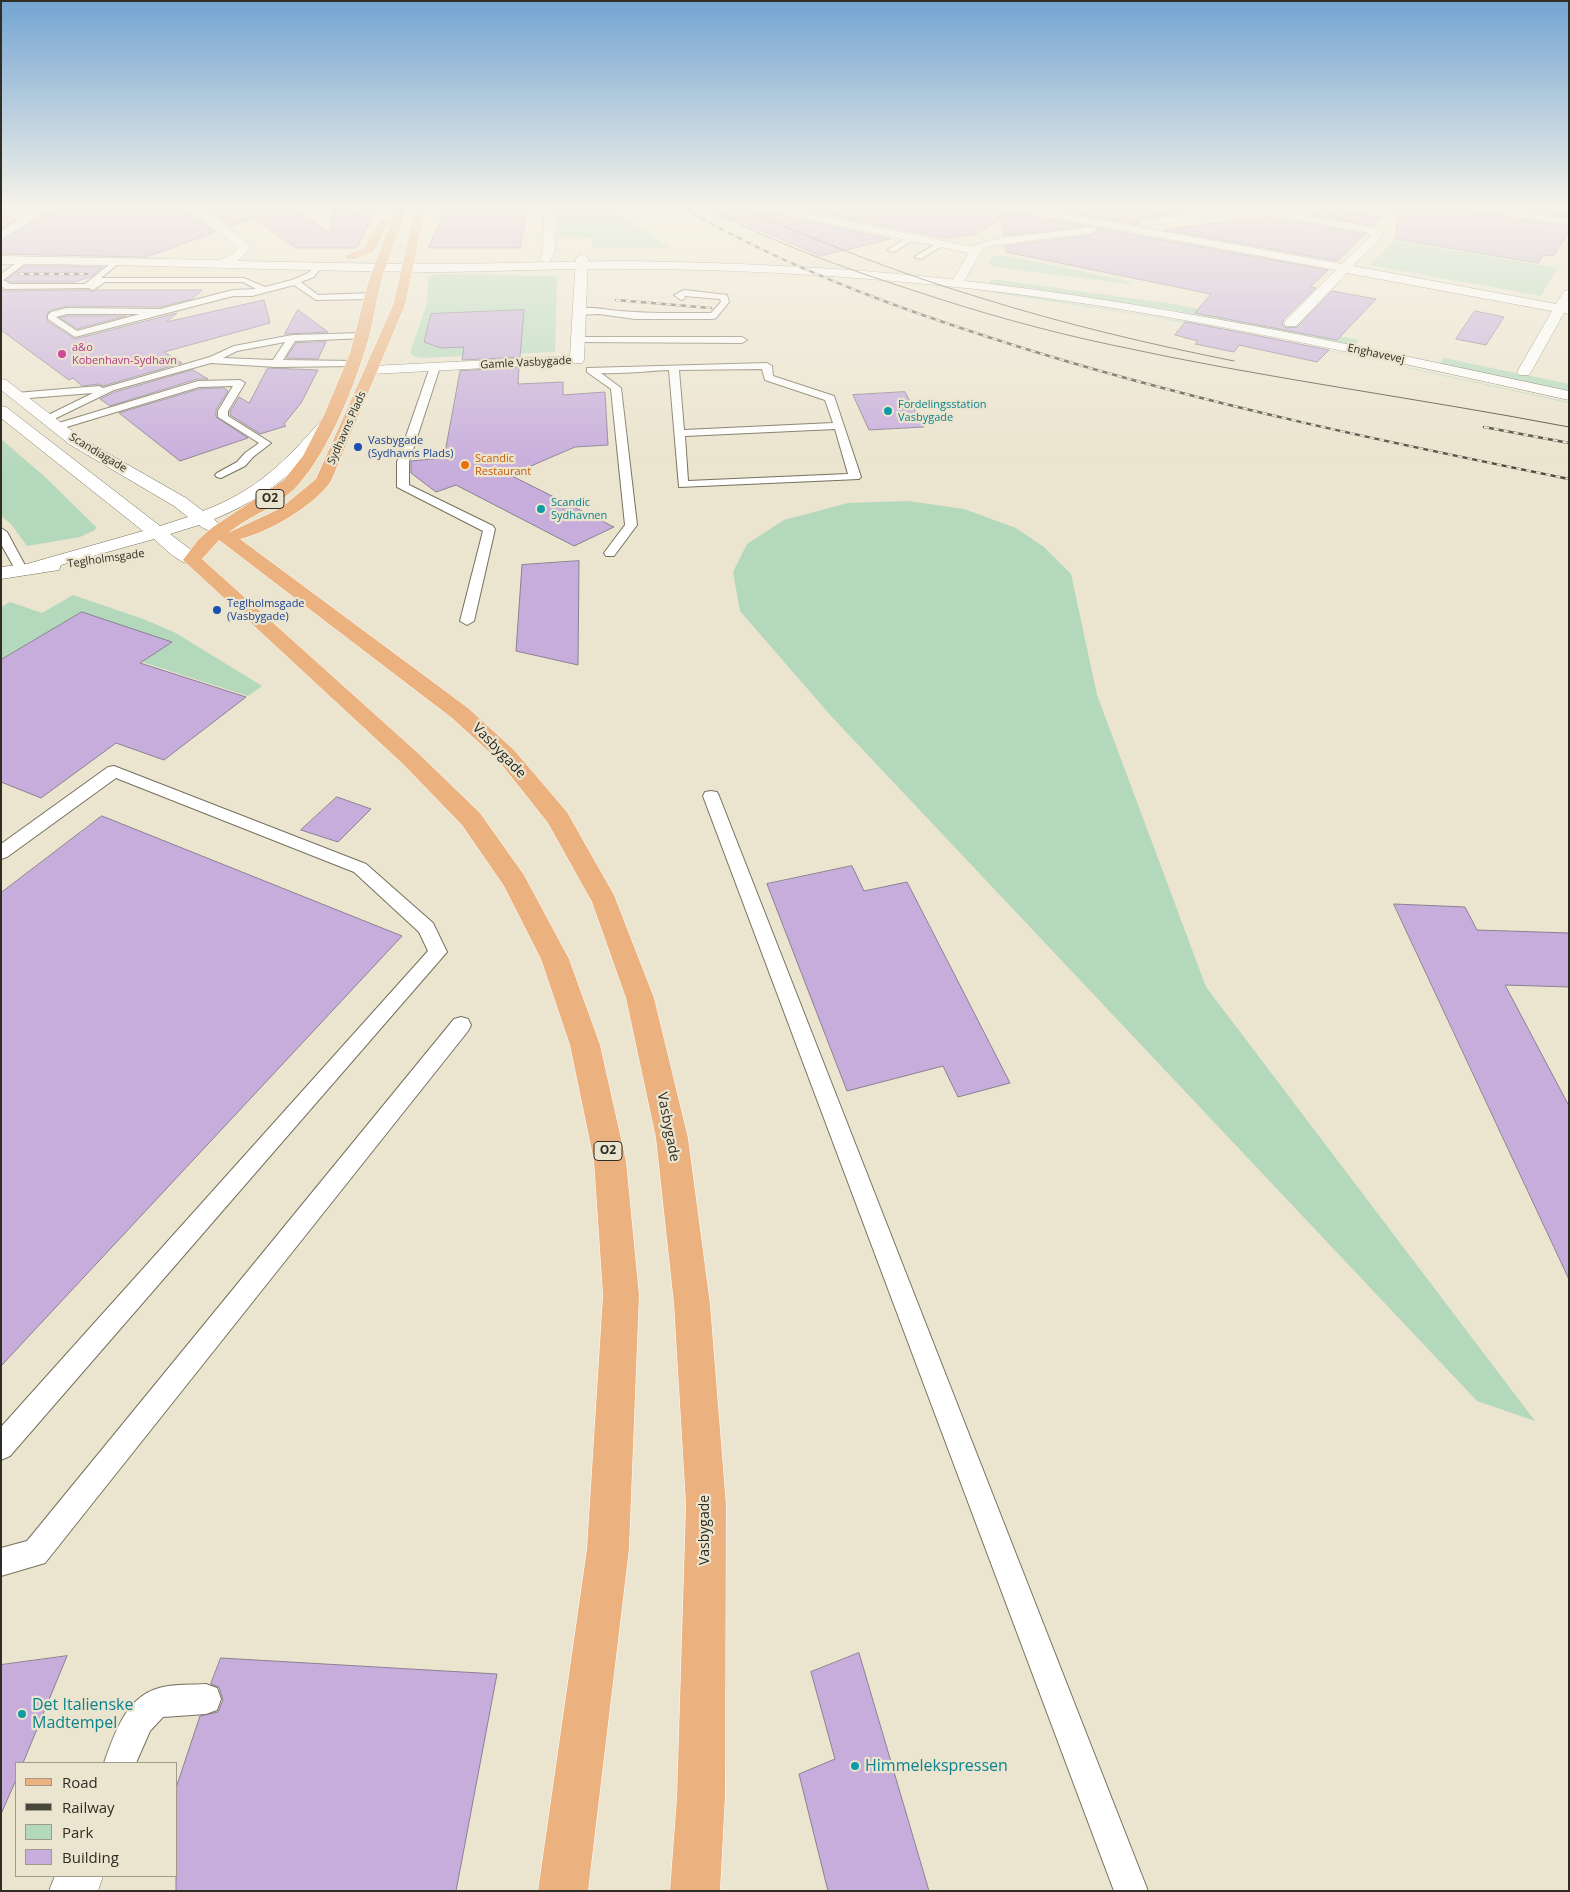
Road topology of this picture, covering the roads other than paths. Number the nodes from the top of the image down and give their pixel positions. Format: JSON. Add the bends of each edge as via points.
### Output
{"nodes":[{"id":1,"x":227,"y":294,"type":"edge"},
{"id":2,"x":269,"y":294,"type":"edge"},
{"id":3,"x":312,"y":294,"type":"edge"},
{"id":4,"x":401,"y":294,"type":"edge"},
{"id":5,"x":580,"y":294,"type":"edge"},
{"id":6,"x":680,"y":294,"type":"edge"},
{"id":7,"x":697,"y":294,"type":"edge"},
{"id":8,"x":1051,"y":294,"type":"edge"},
{"id":9,"x":1128,"y":294,"type":"edge"},
{"id":10,"x":1320,"y":294,"type":"edge"},
{"id":11,"x":1481,"y":294,"type":"edge"},
{"id":12,"x":1569,"y":294,"type":"edge"},
{"id":13,"x":372,"y":296,"type":"joint"},
{"id":14,"x":681,"y":297,"type":"dead end"},
{"id":15,"x":244,"y":302,"type":"dead end"},
{"id":16,"x":1565,"y":310,"type":"edge"},
{"id":17,"x":160,"y":312,"type":"junction"},
{"id":18,"x":579,"y":312,"type":"junction"},
{"id":19,"x":1291,"y":323,"type":"junction"},
{"id":20,"x":363,"y":336,"type":"junction"},
{"id":21,"x":292,"y":338,"type":"junction"},
{"id":22,"x":578,"y":340,"type":"junction"},
{"id":23,"x":742,"y":340,"type":"dead end"},
{"id":24,"x":1402,"y":347,"type":"junction"},
{"id":25,"x":1392,"y":358,"type":"junction"},
{"id":26,"x":211,"y":360,"type":"junction"},
{"id":27,"x":577,"y":360,"type":"junction"},
{"id":28,"x":276,"y":364,"type":"junction"},
{"id":29,"x":354,"y":364,"type":"junction"},
{"id":30,"x":436,"y":367,"type":"junction"},
{"id":31,"x":674,"y":368,"type":"junction"},
{"id":32,"x":372,"y":370,"type":"junction"},
{"id":33,"x":591,"y":370,"type":"junction"},
{"id":34,"x":1524,"y":372,"type":"junction"},
{"id":35,"x":159,"y":374,"type":"junction"},
{"id":36,"x":1542,"y":376,"type":"dead end"},
{"id":37,"x":1,"y":383,"type":"edge"},
{"id":38,"x":110,"y":388,"type":"junction"},
{"id":39,"x":182,"y":389,"type":"junction"},
{"id":40,"x":16,"y":396,"type":"junction"},
{"id":41,"x":1569,"y":396,"type":"edge"},
{"id":42,"x":3,"y":413,"type":"edge"},
{"id":43,"x":329,"y":420,"type":"junction"},
{"id":44,"x":51,"y":423,"type":"junction"},
{"id":45,"x":838,"y":426,"type":"junction"},
{"id":46,"x":679,"y":433,"type":"junction"},
{"id":47,"x":221,"y":475,"type":"dead end"},
{"id":48,"x":200,"y":517,"type":"junction"},
{"id":49,"x":1,"y":532,"type":"edge"},
{"id":50,"x":157,"y":532,"type":"junction"},
{"id":51,"x":204,"y":544,"type":"junction"},
{"id":52,"x":610,"y":553,"type":"dead end"},
{"id":53,"x":28,"y":568,"type":"junction"},
{"id":54,"x":1,"y":573,"type":"edge"},
{"id":55,"x":467,"y":621,"type":"dead end"},
{"id":56,"x":711,"y":796,"type":"dead end"},
{"id":57,"x":1,"y":853,"type":"edge"},
{"id":58,"x":461,"y":1024,"type":"dead end"},
{"id":59,"x":1,"y":1447,"type":"edge"},
{"id":60,"x":1,"y":1562,"type":"edge"},
{"id":61,"x":206,"y":1699,"type":"dead end"},
{"id":62,"x":120,"y":1762,"type":"edge"},
{"id":63,"x":79,"y":1877,"type":"edge"},
{"id":64,"x":73,"y":1891,"type":"edge"},
{"id":65,"x":563,"y":1891,"type":"edge"},
{"id":66,"x":695,"y":1891,"type":"edge"},
{"id":67,"x":1131,"y":1891,"type":"edge"}],
"edges":[{"from":1,"to":17,"type":"lane"},
{"from":2,"to":15,"type":"lane"},
{"from":3,"to":13,"type":"lane","via":[[323,298]]},
{"from":4,"to":32,"type":"main road","name":"Sydhavns Plads","number":"O2"},
{"from":5,"to":18,"type":"street","name":"Gamle Vasbygade"},
{"from":6,"to":14,"type":"lane"},
{"from":7,"to":18,"type":"lane","via":[[724,297],[725,302],[713,316]]},
{"from":8,"to":25,"type":"street","name":"Enghavevej","via":[[1158,311]]},
{"from":9,"to":19,"type":"street","name":"Enghavevej"},
{"from":10,"to":19,"type":"street"},
{"from":11,"to":16,"type":"street"},
{"from":12,"to":16,"type":"street"},
{"from":13,"to":20,"type":"main road","name":"Sydhavns Plads","number":"O2"},
{"from":16,"to":34,"type":"street"},
{"from":17,"to":17,"type":"lane","via":[[67,311],[51,317],[75,334]]},
{"from":18,"to":22,"type":"street","name":"Gamle Vasbygade"},
{"from":19,"to":24,"type":"street","name":"Enghavevej"},
{"from":20,"to":21,"type":"lane"},
{"from":20,"to":29,"type":"main road","name":"Sydhavns Plads","number":"O2"},
{"from":21,"to":26,"type":"lane","via":[[234,350]]},
{"from":21,"to":28,"type":"lane"},
{"from":22,"to":23,"type":"lane"},
{"from":22,"to":27,"type":"street","name":"Gamle Vasbygade"},
{"from":24,"to":25,"type":"street"},
{"from":24,"to":34,"type":"street","name":"Enghavevej"},
{"from":25,"to":41,"type":"street","name":"Enghavevej"},
{"from":26,"to":28,"type":"lane"},
{"from":26,"to":35,"type":"lane"},
{"from":27,"to":30,"type":"street","name":"Gamle Vasbygade"},
{"from":27,"to":33,"type":"lane"},
{"from":28,"to":29,"type":"lane"},
{"from":29,"to":43,"type":"main road","name":"Sydhavns Plads","number":"O2"},
{"from":30,"to":32,"type":"street","name":"Gamle Vasbygade"},
{"from":30,"to":55,"type":"lane","via":[[403,462],[403,487],[489,530]]},
{"from":31,"to":33,"type":"lane"},
{"from":31,"to":45,"type":"lane","via":[[767,366],[768,378],[830,398]]},
{"from":31,"to":46,"type":"lane"},
{"from":32,"to":51,"type":"main road","name":"Sydhavns Plads","number":"O2","via":[[323,481],[287,512]]},
{"from":33,"to":52,"type":"lane","via":[[616,388],[632,525]]},
{"from":34,"to":36,"type":"street","name":"Enghavevej"},
{"from":35,"to":38,"type":"lane"},
{"from":35,"to":39,"type":"lane"},
{"from":37,"to":40,"type":"street","name":"Scandiagade"},
{"from":38,"to":40,"type":"lane"},
{"from":38,"to":44,"type":"lane"},
{"from":39,"to":44,"type":"lane"},
{"from":39,"to":47,"type":"lane","via":[[198,384],[240,382],[223,411],[223,417],[266,443],[241,464]]},
{"from":40,"to":44,"type":"street","name":"Scandiagade"},
{"from":42,"to":50,"type":"street","name":"Scandiagade"},
{"from":43,"to":48,"type":"street","name":"Teglholmsgade","via":[[299,456],[275,478],[240,500]]},
{"from":43,"to":51,"type":"main road","number":"O2","via":[[303,469],[291,483]]},
{"from":44,"to":48,"type":"street","name":"Scandiagade"},
{"from":45,"to":46,"type":"lane"},
{"from":45,"to":46,"type":"lane","via":[[854,477],[682,485]]},
{"from":48,"to":50,"type":"street","name":"Teglholmsgade"},
{"from":48,"to":51,"type":"street","name":"Scandiagade"},
{"from":49,"to":53,"type":"lane"},
{"from":50,"to":51,"type":"street","name":"Scandiagade"},
{"from":50,"to":53,"type":"street","name":"Teglholmsgade"},
{"from":51,"to":53,"type":"street","name":"Teglholmsgade","via":[[94,563]]},
{"from":51,"to":65,"type":"main road","number":"O2","via":[[471,819],[515,882],[555,959],[585,1045],[610,1161],[621,1295],[608,1549]]},
{"from":51,"to":66,"type":"main road","name":"Vasbygade","via":[[460,713],[506,755],[558,818],[606,902],[640,998],[672,1138],[692,1304],[706,1505],[701,1797]]},
{"from":53,"to":54,"type":"street","name":"Teglholmsgade"},
{"from":56,"to":67,"type":"lane"},
{"from":57,"to":59,"type":"lane","via":[[114,771],[360,868],[426,928],[438,952]]},
{"from":58,"to":60,"type":"lane","via":[[35,1552]]},
{"from":61,"to":62,"type":"lane","via":[[159,1703],[146,1712],[133,1728]]},
{"from":63,"to":64,"type":"street"}]}
